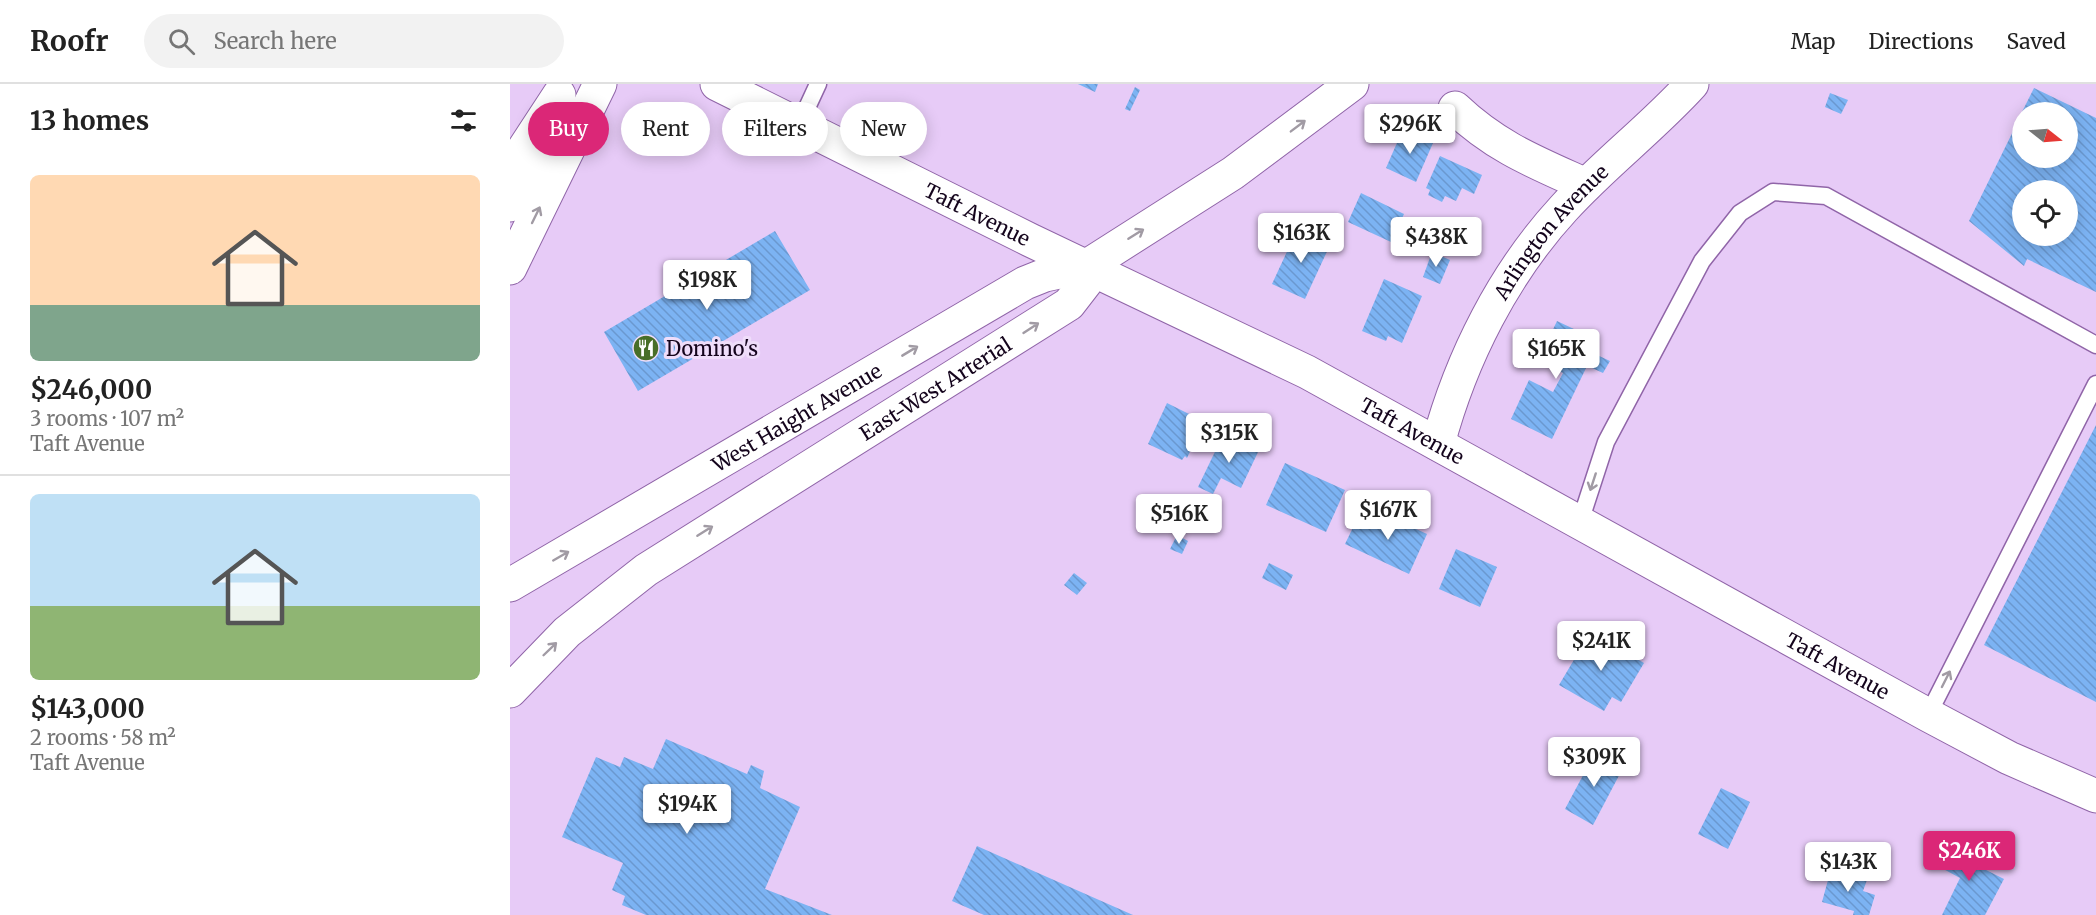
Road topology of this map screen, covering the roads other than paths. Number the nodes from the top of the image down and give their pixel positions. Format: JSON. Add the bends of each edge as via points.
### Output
{"nodes":[{"id":1,"x":600,"y":84,"type":"edge"},
{"id":2,"x":717,"y":84,"type":"edge"},
{"id":3,"x":818,"y":84,"type":"edge"},
{"id":4,"x":1352,"y":84,"type":"edge"},
{"id":5,"x":1692,"y":84,"type":"edge"},
{"id":6,"x":562,"y":89,"type":"edge"},
{"id":7,"x":754,"y":102,"type":"edge"},
{"id":8,"x":809,"y":102,"type":"edge"},
{"id":9,"x":1455,"y":108,"type":"dead end"},
{"id":10,"x":828,"y":138,"type":"edge"},
{"id":11,"x":510,"y":170,"type":"edge"},
{"id":12,"x":1586,"y":185,"type":"junction"},
{"id":13,"x":510,"y":206,"type":"edge"},
{"id":14,"x":1087,"y":266,"type":"junction"},
{"id":15,"x":510,"y":268,"type":"edge"},
{"id":16,"x":2096,"y":345,"type":"edge"},
{"id":17,"x":2096,"y":384,"type":"edge"},
{"id":18,"x":1438,"y":444,"type":"junction"},
{"id":19,"x":1580,"y":522,"type":"junction"},
{"id":20,"x":510,"y":585,"type":"edge"},
{"id":21,"x":510,"y":691,"type":"edge"},
{"id":22,"x":1928,"y":715,"type":"junction"},
{"id":23,"x":2096,"y":796,"type":"edge"}],
"edges":[{"from":15,"to":1,"type":"main road","one_way":true},
{"from":2,"to":7,"type":"main road","name":"Taft Avenue"},
{"from":3,"to":8,"type":"lane"},
{"from":14,"to":4,"type":"main road","one_way":true,"via":[[1233,173]]},
{"from":5,"to":12,"type":"main road","name":"Arlington Avenue"},
{"from":6,"to":11,"type":"main road"},
{"from":6,"to":13,"type":"main road"},
{"from":9,"to":12,"type":"main road","via":[[1482,133],[1514,153]]},
{"from":10,"to":14,"type":"main road","name":"Taft Avenue"},
{"from":12,"to":18,"type":"main road","name":"Arlington Avenue","via":[[1543,232],[1507,284],[1471,352]]},
{"from":14,"to":18,"type":"main road","name":"Taft Avenue","via":[[1307,372]]},
{"from":20,"to":14,"type":"main road","name":"West Haight Avenue","one_way":true,"via":[[1025,283]]},
{"from":21,"to":14,"type":"main road","name":"East-West Arterial","one_way":true,"via":[[567,632],[646,570],[1069,304],[1086,282]]},
{"from":16,"to":19,"type":"lane","one_way":true,"via":[[1826,196],[1773,192],[1740,213],[1702,261],[1606,442]]},
{"from":22,"to":17,"type":"lane","one_way":true},
{"from":18,"to":19,"type":"main road","name":"Taft Avenue"},
{"from":19,"to":22,"type":"main road","name":"Taft Avenue"},
{"from":22,"to":23,"type":"main road","name":"Taft Avenue","via":[[2009,758]]}]}
